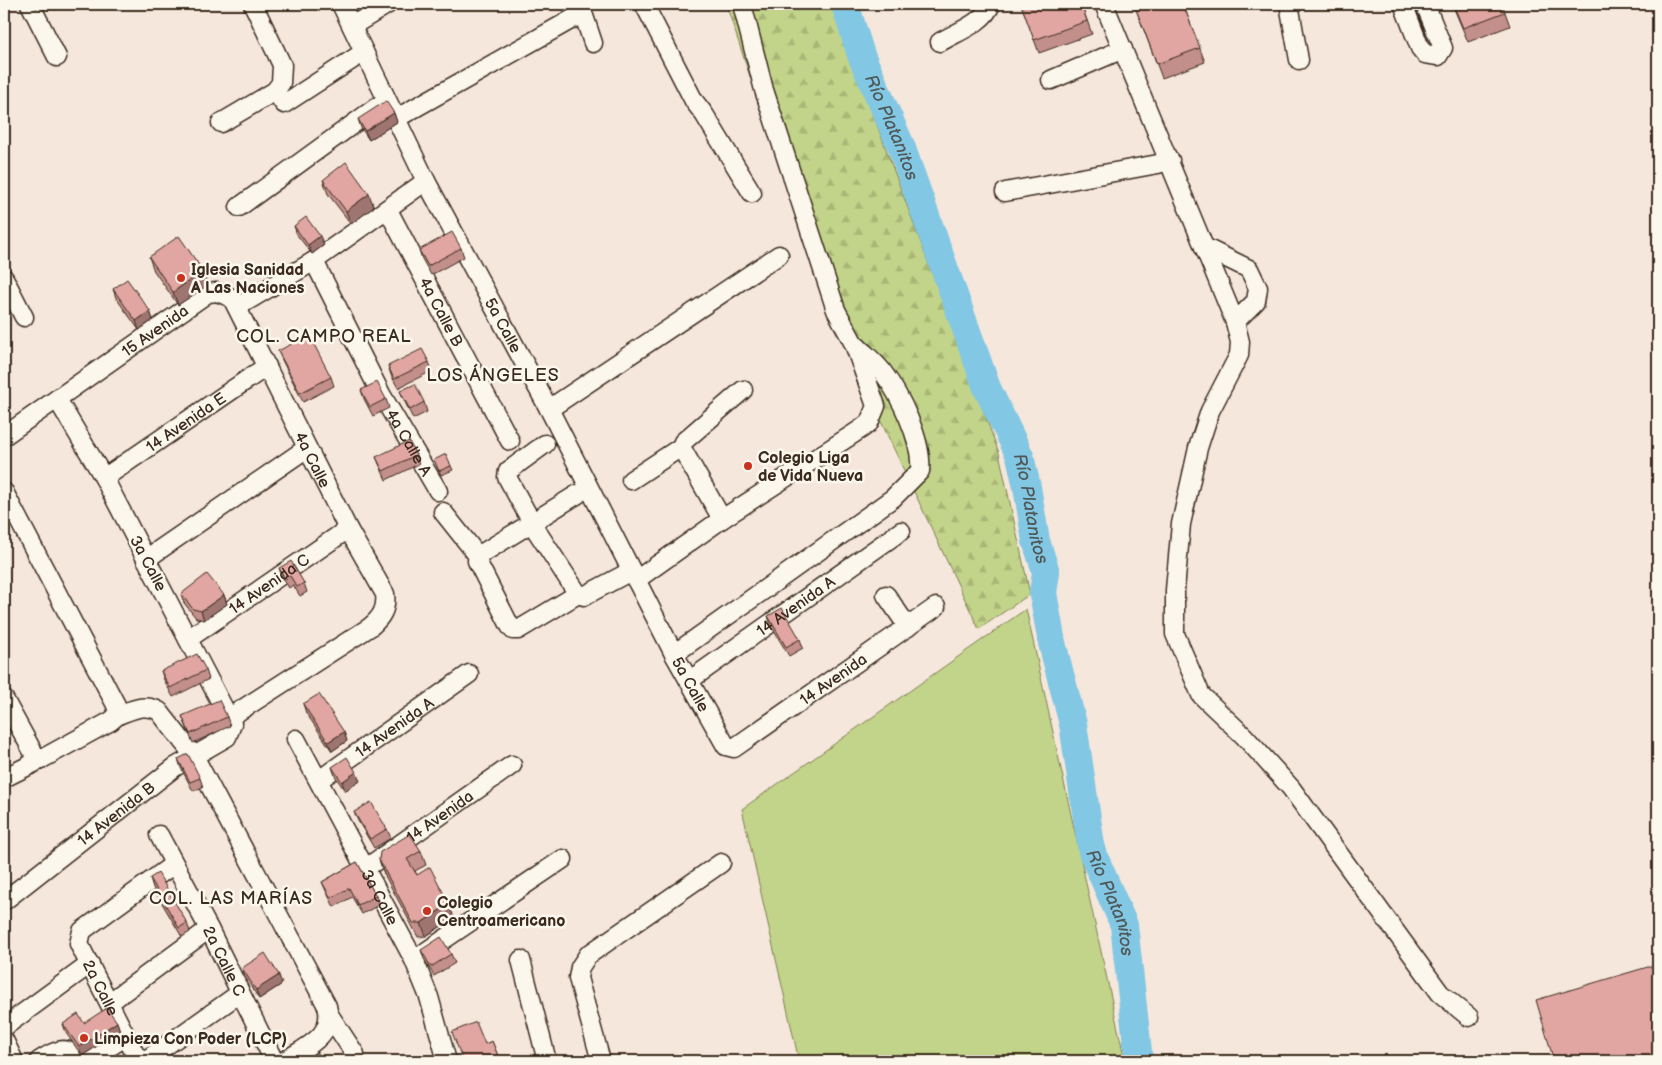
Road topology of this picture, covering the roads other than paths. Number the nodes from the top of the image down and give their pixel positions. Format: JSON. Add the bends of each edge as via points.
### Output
{"nodes":[{"id":1,"x":30,"y":4,"type":"edge"},
{"id":2,"x":253,"y":4,"type":"edge"},
{"id":3,"x":341,"y":4,"type":"edge"},
{"id":4,"x":388,"y":4,"type":"edge"},
{"id":5,"x":644,"y":4,"type":"edge"},
{"id":6,"x":742,"y":4,"type":"edge"},
{"id":7,"x":991,"y":4,"type":"edge"},
{"id":8,"x":1104,"y":4,"type":"edge"},
{"id":9,"x":1288,"y":4,"type":"edge"},
{"id":10,"x":1403,"y":4,"type":"edge"},
{"id":11,"x":1425,"y":4,"type":"edge"},
{"id":12,"x":582,"y":8,"type":"edge"},
{"id":13,"x":352,"y":26,"type":"junction"},
{"id":14,"x":940,"y":42,"type":"dead end"},
{"id":15,"x":593,"y":43,"type":"dead end"},
{"id":16,"x":1122,"y":49,"type":"junction"},
{"id":17,"x":364,"y":52,"type":"junction"},
{"id":18,"x":57,"y":56,"type":"dead end"},
{"id":19,"x":1300,"y":60,"type":"dead end"},
{"id":20,"x":1051,"y":80,"type":"dead end"},
{"id":21,"x":276,"y":90,"type":"junction"},
{"id":22,"x":388,"y":100,"type":"junction"},
{"id":23,"x":397,"y":118,"type":"junction"},
{"id":24,"x":221,"y":123,"type":"dead end"},
{"id":25,"x":1170,"y":160,"type":"junction"},
{"id":26,"x":426,"y":181,"type":"junction"},
{"id":27,"x":1005,"y":192,"type":"dead end"},
{"id":28,"x":752,"y":193,"type":"dead end"},
{"id":29,"x":239,"y":207,"type":"dead end"},
{"id":30,"x":388,"y":210,"type":"junction"},
{"id":31,"x":1204,"y":247,"type":"junction"},
{"id":32,"x":779,"y":255,"type":"dead end"},
{"id":33,"x":314,"y":260,"type":"junction"},
{"id":34,"x":4,"y":278,"type":"edge"},
{"id":35,"x":237,"y":307,"type":"junction"},
{"id":36,"x":24,"y":317,"type":"dead end"},
{"id":37,"x":1235,"y":322,"type":"junction"},
{"id":38,"x":854,"y":344,"type":"junction"},
{"id":39,"x":267,"y":366,"type":"junction"},
{"id":40,"x":743,"y":390,"type":"dead end"},
{"id":41,"x":57,"y":399,"type":"junction"},
{"id":42,"x":550,"y":409,"type":"junction"},
{"id":43,"x":4,"y":436,"type":"edge"},
{"id":44,"x":510,"y":441,"type":"dead end"},
{"id":45,"x":545,"y":444,"type":"dead end"},
{"id":46,"x":681,"y":447,"type":"junction"},
{"id":47,"x":307,"y":448,"type":"junction"},
{"id":48,"x":104,"y":478,"type":"junction"},
{"id":49,"x":631,"y":480,"type":"dead end"},
{"id":50,"x":438,"y":491,"type":"dead end"},
{"id":51,"x":4,"y":492,"type":"edge"},
{"id":52,"x":578,"y":494,"type":"dead end"},
{"id":53,"x":443,"y":512,"type":"dead end"},
{"id":54,"x":722,"y":520,"type":"junction"},
{"id":55,"x":533,"y":524,"type":"junction"},
{"id":56,"x":348,"y":530,"type":"junction"},
{"id":57,"x":901,"y":531,"type":"dead end"},
{"id":58,"x":478,"y":556,"type":"junction"},
{"id":59,"x":146,"y":559,"type":"junction"},
{"id":60,"x":634,"y":575,"type":"junction"},
{"id":61,"x":578,"y":594,"type":"junction"},
{"id":62,"x":886,"y":595,"type":"dead end"},
{"id":63,"x":936,"y":607,"type":"dead end"},
{"id":64,"x":384,"y":611,"type":"joint"},
{"id":65,"x":908,"y":627,"type":"junction"},
{"id":66,"x":188,"y":639,"type":"junction"},
{"id":67,"x":674,"y":654,"type":"junction"},
{"id":68,"x":469,"y":674,"type":"dead end"},
{"id":69,"x":690,"y":680,"type":"junction"},
{"id":70,"x":4,"y":699,"type":"edge"},
{"id":71,"x":118,"y":715,"type":"junction"},
{"id":72,"x":231,"y":724,"type":"junction"},
{"id":73,"x":296,"y":739,"type":"dead end"},
{"id":74,"x":730,"y":748,"type":"joint"},
{"id":75,"x":194,"y":756,"type":"junction"},
{"id":76,"x":38,"y":761,"type":"junction"},
{"id":77,"x":512,"y":765,"type":"dead end"},
{"id":78,"x":4,"y":778,"type":"edge"},
{"id":79,"x":319,"y":780,"type":"junction"},
{"id":80,"x":159,"y":835,"type":"dead end"},
{"id":81,"x":563,"y":859,"type":"dead end"},
{"id":82,"x":721,"y":863,"type":"dead end"},
{"id":83,"x":174,"y":864,"type":"junction"},
{"id":84,"x":366,"y":868,"type":"junction"},
{"id":85,"x":4,"y":901,"type":"edge"},
{"id":86,"x":209,"y":929,"type":"junction"},
{"id":87,"x":414,"y":960,"type":"junction"},
{"id":88,"x":520,"y":960,"type":"dead end"},
{"id":89,"x":90,"y":964,"type":"junction"},
{"id":90,"x":240,"y":992,"type":"junction"},
{"id":91,"x":110,"y":1002,"type":"junction"},
{"id":92,"x":1470,"y":1016,"type":"dead end"},
{"id":93,"x":329,"y":1021,"type":"junction"},
{"id":94,"x":4,"y":1026,"type":"edge"},
{"id":95,"x":125,"y":1037,"type":"junction"},
{"id":96,"x":4,"y":1040,"type":"edge"},
{"id":97,"x":171,"y":1054,"type":"edge"},
{"id":98,"x":355,"y":1054,"type":"dead end"},
{"id":99,"x":70,"y":1056,"type":"edge"},
{"id":100,"x":14,"y":1061,"type":"edge"},
{"id":101,"x":39,"y":1061,"type":"edge"},
{"id":102,"x":88,"y":1061,"type":"edge"},
{"id":103,"x":143,"y":1061,"type":"edge"},
{"id":104,"x":274,"y":1061,"type":"edge"},
{"id":105,"x":284,"y":1061,"type":"edge"},
{"id":106,"x":447,"y":1061,"type":"edge"},
{"id":107,"x":547,"y":1061,"type":"edge"},
{"id":108,"x":601,"y":1061,"type":"edge"}],
"edges":[{"from":1,"to":18,"type":"street"},
{"from":2,"to":21,"type":"street","via":[[282,64]]},
{"from":3,"to":13,"type":"street","name":"5a Calle"},
{"from":4,"to":13,"type":"street"},
{"from":5,"to":28,"type":"street","via":[[694,101]]},
{"from":6,"to":38,"type":"street","via":[[764,90],[836,310]]},
{"from":7,"to":14,"type":"street","via":[[988,12],[973,24]]},
{"from":8,"to":16,"type":"street"},
{"from":9,"to":19,"type":"street"},
{"from":10,"to":11,"type":"street","via":[[1420,48],[1425,54],[1438,56],[1442,48]]},
{"from":12,"to":15,"type":"street"},
{"from":12,"to":23,"type":"street"},
{"from":13,"to":17,"type":"street","name":"5a Calle"},
{"from":16,"to":20,"type":"street"},
{"from":16,"to":25,"type":"street"},
{"from":17,"to":21,"type":"street","via":[[284,104]]},
{"from":17,"to":22,"type":"street","name":"5a Calle"},
{"from":21,"to":24,"type":"street"},
{"from":22,"to":23,"type":"street","name":"5a Calle"},
{"from":22,"to":29,"type":"street"},
{"from":23,"to":26,"type":"street","name":"5a Calle"},
{"from":25,"to":27,"type":"street"},
{"from":25,"to":31,"type":"street"},
{"from":26,"to":30,"type":"street"},
{"from":26,"to":42,"type":"street","name":"5a Calle"},
{"from":30,"to":33,"type":"street"},
{"from":30,"to":44,"type":"street","name":"4a Calle B"},
{"from":31,"to":37,"type":"street"},
{"from":31,"to":37,"type":"street","via":[[1244,265],[1250,270],[1258,288],[1256,301]]},
{"from":32,"to":42,"type":"street"},
{"from":33,"to":35,"type":"street"},
{"from":33,"to":50,"type":"street","name":"4a Calle A","via":[[381,394]]},
{"from":34,"to":36,"type":"street"},
{"from":35,"to":39,"type":"street","name":"4a Calle"},
{"from":35,"to":41,"type":"street","name":"15 Avenida","via":[[225,294],[208,293]]},
{"from":37,"to":92,"type":"street","via":[[1240,342],[1238,355],[1210,411],[1181,524],[1175,590],[1176,634],[1202,695],[1291,788],[1440,993]]},
{"from":38,"to":54,"type":"street","via":[[876,406],[869,423]]},
{"from":38,"to":67,"type":"street","via":[[881,370],[904,409],[921,458],[920,471],[892,498]]},
{"from":39,"to":47,"type":"street","name":"4a Calle"},
{"from":39,"to":48,"type":"street","name":"14 Avenida E"},
{"from":40,"to":46,"type":"street"},
{"from":41,"to":43,"type":"street","name":"15 Avenida"},
{"from":41,"to":48,"type":"street","name":"3a Calle"},
{"from":42,"to":60,"type":"street","name":"5a Calle"},
{"from":45,"to":55,"type":"street","via":[[508,471],[507,477]]},
{"from":46,"to":49,"type":"street"},
{"from":46,"to":54,"type":"street"},
{"from":47,"to":56,"type":"street","name":"4a Calle"},
{"from":47,"to":59,"type":"street"},
{"from":48,"to":59,"type":"street","name":"3a Calle"},
{"from":51,"to":71,"type":"street","via":[[116,705]]},
{"from":52,"to":55,"type":"street"},
{"from":53,"to":58,"type":"street"},
{"from":54,"to":60,"type":"street"},
{"from":55,"to":58,"type":"street"},
{"from":55,"to":61,"type":"street"},
{"from":56,"to":64,"type":"street","name":"4a Calle","via":[[385,594]]},
{"from":56,"to":66,"type":"street","name":"14 Avenida C"},
{"from":57,"to":69,"type":"street","name":"14 Avenida A"},
{"from":58,"to":61,"type":"street","via":[[477,562],[513,630]]},
{"from":59,"to":66,"type":"street","name":"3a Calle"},
{"from":60,"to":61,"type":"street","via":[[584,596]]},
{"from":60,"to":67,"type":"street","name":"5a Calle"},
{"from":62,"to":65,"type":"street"},
{"from":63,"to":65,"type":"street","name":"14 Avenida"},
{"from":64,"to":72,"type":"street","name":"14 Avenida B","via":[[370,627]]},
{"from":65,"to":74,"type":"street","name":"14 Avenida"},
{"from":66,"to":72,"type":"street","name":"3a Calle"},
{"from":67,"to":69,"type":"street","name":"5a Calle"},
{"from":68,"to":79,"type":"street","name":"14 Avenida A"},
{"from":69,"to":74,"type":"street","name":"5a Calle"},
{"from":70,"to":76,"type":"street"},
{"from":71,"to":75,"type":"street","via":[[144,706],[159,711]]},
{"from":71,"to":76,"type":"street"},
{"from":72,"to":75,"type":"street","name":"14 Avenida B","via":[[222,741]]},
{"from":73,"to":79,"type":"street","name":"3a Calle"},
{"from":75,"to":85,"type":"street","name":"14 Avenida B","via":[[175,767]]},
{"from":75,"to":93,"type":"street","via":[[327,1006]]},
{"from":76,"to":78,"type":"street"},
{"from":77,"to":84,"type":"street","name":"14 Avenida"},
{"from":79,"to":84,"type":"street","name":"3a Calle"},
{"from":80,"to":83,"type":"street","name":"2a Calle C"},
{"from":81,"to":87,"type":"street"},
{"from":82,"to":108,"type":"street","via":[[588,955],[580,967],[578,978]]},
{"from":83,"to":86,"type":"street","name":"2a Calle C"},
{"from":83,"to":89,"type":"street","name":"2a Calle","via":[[86,928],[79,937],[79,944]]},
{"from":84,"to":87,"type":"street","name":"3a Calle"},
{"from":86,"to":90,"type":"street","name":"2a Calle C"},
{"from":86,"to":91,"type":"street"},
{"from":87,"to":106,"type":"street","name":"3a Calle","via":[[429,996]]},
{"from":88,"to":107,"type":"street"},
{"from":89,"to":91,"type":"street","name":"2a Calle"},
{"from":89,"to":94,"type":"street"},
{"from":90,"to":97,"type":"street"},
{"from":90,"to":104,"type":"street","name":"2a Calle C"},
{"from":91,"to":95,"type":"street","name":"2a Calle"},
{"from":93,"to":98,"type":"street"},
{"from":93,"to":105,"type":"street","via":[[318,1039]]},
{"from":95,"to":102,"type":"street"},
{"from":95,"to":103,"type":"street","name":"2a Calle","via":[[136,1056]]},
{"from":96,"to":100,"type":"street"},
{"from":97,"to":103,"type":"street"},
{"from":99,"to":101,"type":"street","via":[[52,1052]]}]}
